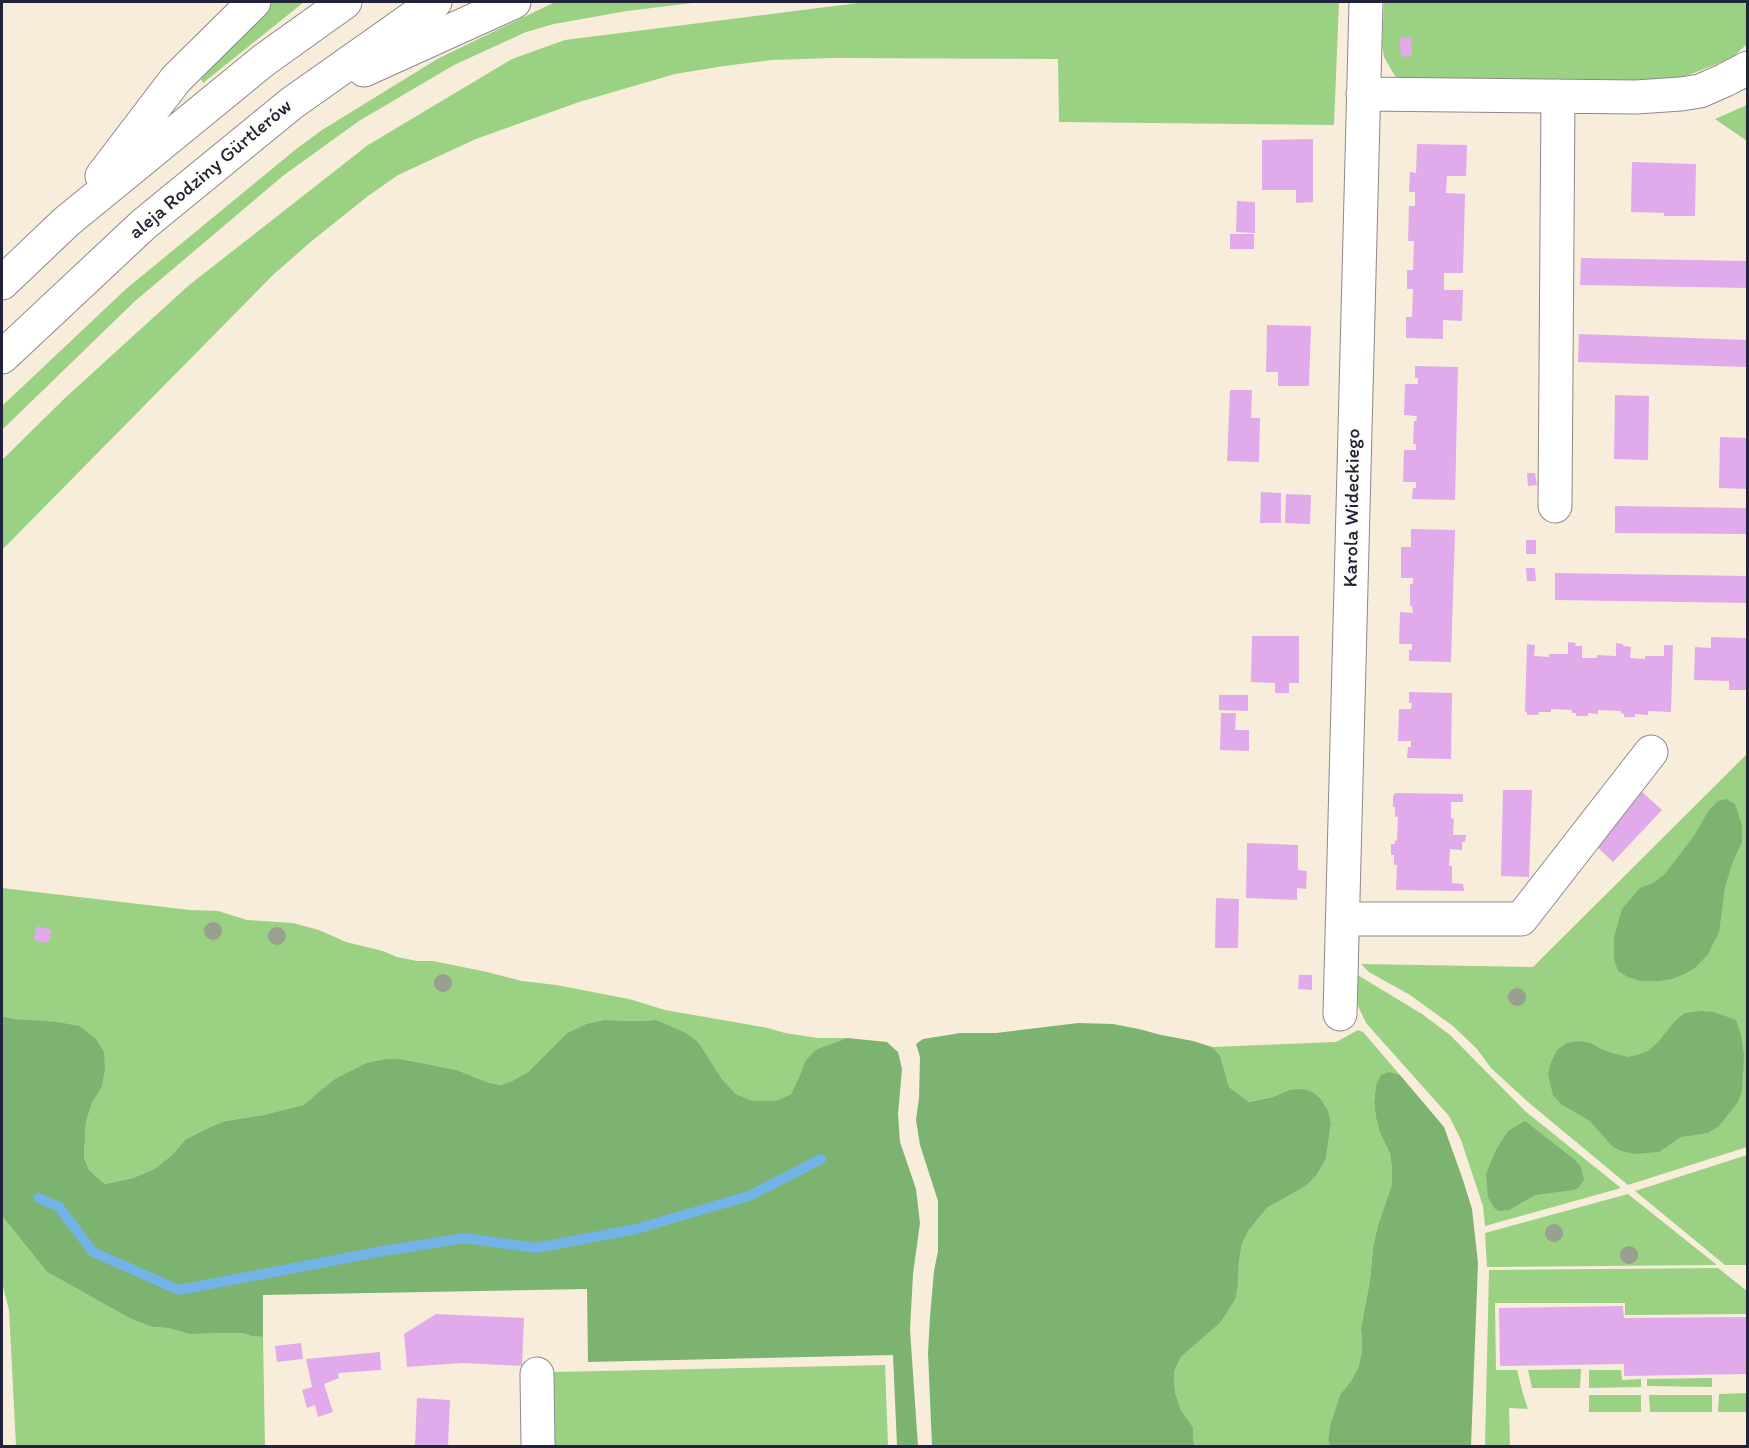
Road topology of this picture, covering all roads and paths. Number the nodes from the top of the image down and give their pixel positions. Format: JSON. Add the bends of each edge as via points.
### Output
{"nodes":[{"id":1,"x":254,"y":2,"type":"edge"},
{"id":2,"x":345,"y":2,"type":"edge"},
{"id":3,"x":435,"y":2,"type":"edge"},
{"id":4,"x":514,"y":2,"type":"edge"},
{"id":5,"x":1366,"y":2,"type":"edge"},
{"id":6,"x":1748,"y":68,"type":"edge"},
{"id":7,"x":1363,"y":94,"type":"junction"},
{"id":8,"x":1558,"y":96,"type":"junction"},
{"id":9,"x":292,"y":103,"type":"junction"},
{"id":10,"x":66,"y":222,"type":"junction"},
{"id":11,"x":2,"y":283,"type":"edge"},
{"id":12,"x":2,"y":357,"type":"edge"},
{"id":13,"x":1556,"y":506,"type":"dead end"},
{"id":14,"x":1651,"y":752,"type":"dead end"},
{"id":15,"x":1343,"y":919,"type":"junction"},
{"id":16,"x":1340,"y":1014,"type":"dead end"},
{"id":17,"x":537,"y":1374,"type":"dead end"},
{"id":18,"x":538,"y":1446,"type":"edge"}],
"edges":[{"from":1,"to":10,"type":"street","via":[[177,79]]},
{"from":2,"to":10,"type":"street","via":[[264,60]]},
{"from":3,"to":9,"type":"street","name":"aleja Rodziny Gürtlerów"},
{"from":4,"to":9,"type":"street"},
{"from":5,"to":7,"type":"street","name":"Karola Wideckiego"},
{"from":6,"to":8,"type":"street","via":[[1700,91],[1681,94],[1636,98]]},
{"from":7,"to":8,"type":"street"},
{"from":7,"to":15,"type":"street","name":"Karola Wideckiego"},
{"from":8,"to":13,"type":"street"},
{"from":9,"to":12,"type":"street","name":"aleja Rodziny Gürtlerów","via":[[144,224]]},
{"from":10,"to":11,"type":"street"},
{"from":14,"to":15,"type":"street","via":[[1521,919]]},
{"from":15,"to":16,"type":"street","name":"Karola Wideckiego"},
{"from":17,"to":18,"type":"street"}]}
